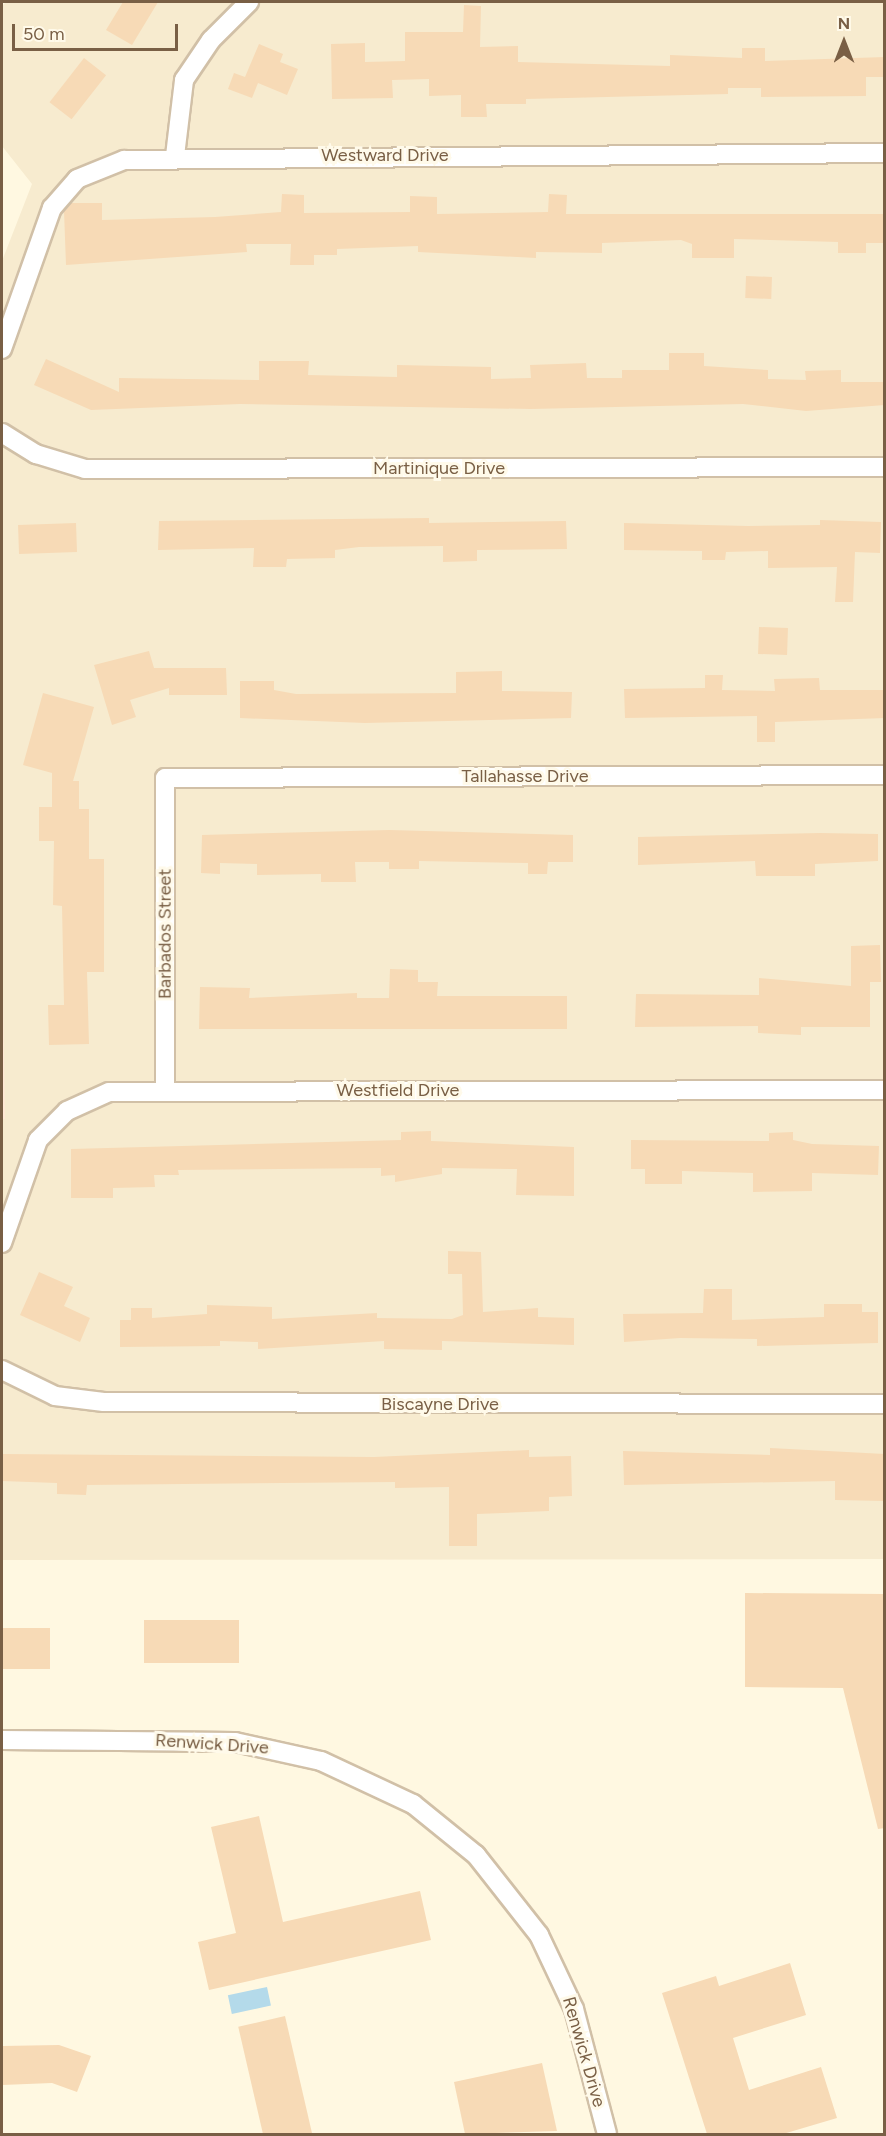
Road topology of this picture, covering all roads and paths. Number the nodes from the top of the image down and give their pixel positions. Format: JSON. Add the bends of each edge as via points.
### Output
{"nodes":[{"id":1,"x":249,"y":2,"type":"edge"},
{"id":2,"x":885,"y":153,"type":"edge"},
{"id":3,"x":175,"y":156,"type":"junction"},
{"id":4,"x":2,"y":349,"type":"edge"},
{"id":5,"x":2,"y":433,"type":"edge"},
{"id":6,"x":885,"y":467,"type":"edge"},
{"id":7,"x":885,"y":775,"type":"edge"},
{"id":8,"x":165,"y":778,"type":"joint"},
{"id":9,"x":165,"y":1090,"type":"junction"},
{"id":10,"x":885,"y":1090,"type":"edge"},
{"id":11,"x":2,"y":1243,"type":"edge"},
{"id":12,"x":2,"y":1370,"type":"edge"},
{"id":13,"x":885,"y":1404,"type":"edge"},
{"id":14,"x":2,"y":1740,"type":"edge"},
{"id":15,"x":607,"y":2134,"type":"edge"}],
"edges":[{"from":1,"to":3,"type":"street","via":[[211,40],[184,80]]},
{"from":2,"to":3,"type":"street","name":"Westward Drive"},
{"from":3,"to":4,"type":"street","name":"Westward Drive","via":[[124,160],[92,170],[63,193],[52,208]]},
{"from":5,"to":6,"type":"street","name":"Martinique Drive","via":[[36,454],[85,469]]},
{"from":7,"to":8,"type":"street","name":"Tallahasse Drive"},
{"from":8,"to":9,"type":"street","name":"Barbados Street"},
{"from":9,"to":10,"type":"street","name":"Westfield Drive"},
{"from":9,"to":11,"type":"street","name":"Westfield Drive","via":[[100,1094],[50,1124],[25,1167]]},
{"from":12,"to":13,"type":"street","name":"Biscayne Drive","via":[[55,1396],[104,1402]]},
{"from":14,"to":15,"type":"street","name":"Renwick Drive","via":[[246,1744],[321,1761],[413,1804],[476,1855],[539,1935],[574,2009]]}]}
